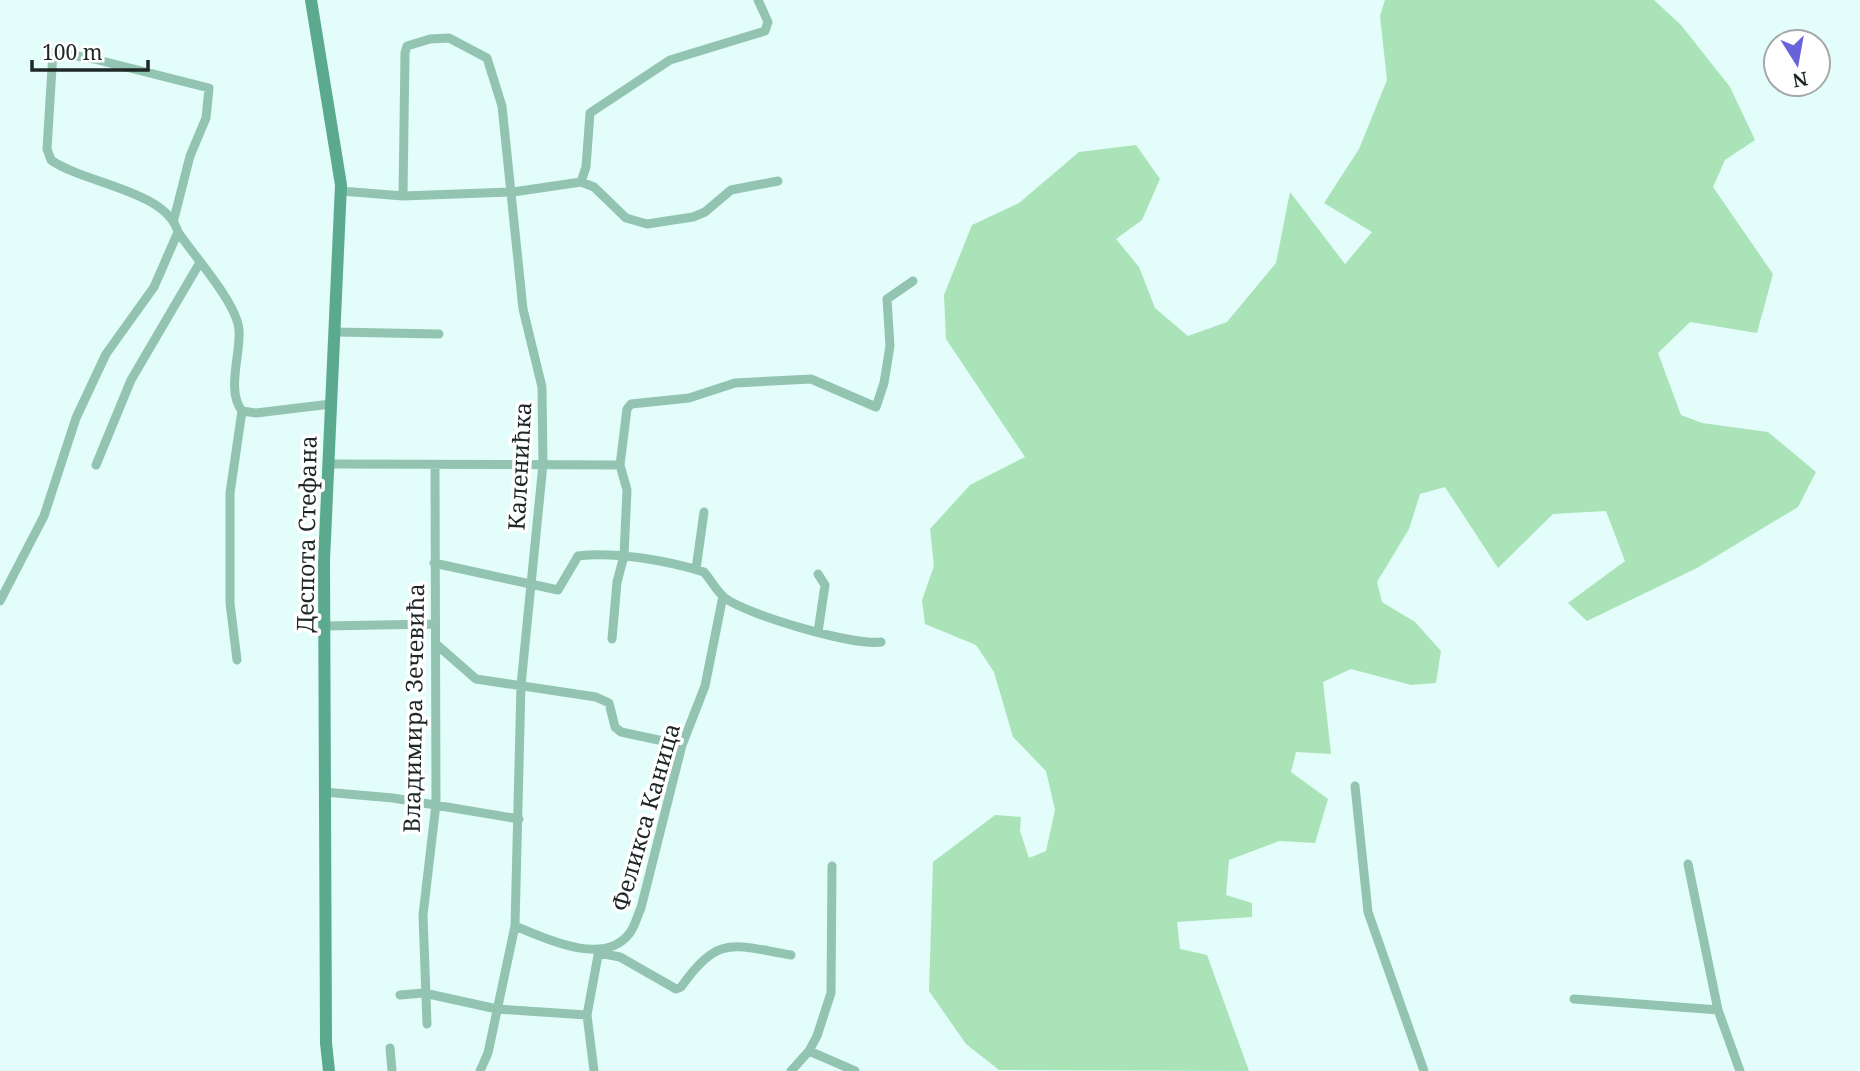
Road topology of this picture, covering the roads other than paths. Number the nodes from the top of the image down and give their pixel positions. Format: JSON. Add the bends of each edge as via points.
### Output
{"nodes":[{"id":1,"x":311,"y":0,"type":"edge"},
{"id":2,"x":758,"y":0,"type":"edge"},
{"id":3,"x":778,"y":181,"type":"dead end"},
{"id":4,"x":581,"y":182,"type":"junction"},
{"id":5,"x":341,"y":191,"type":"junction"},
{"id":6,"x":513,"y":192,"type":"junction"},
{"id":7,"x":403,"y":196,"type":"junction"},
{"id":8,"x":174,"y":219,"type":"junction"},
{"id":9,"x":178,"y":232,"type":"junction"},
{"id":10,"x":199,"y":264,"type":"junction"},
{"id":11,"x":913,"y":281,"type":"dead end"},
{"id":12,"x":335,"y":332,"type":"junction"},
{"id":13,"x":439,"y":334,"type":"dead end"},
{"id":14,"x":331,"y":404,"type":"junction"},
{"id":15,"x":242,"y":411,"type":"junction"},
{"id":16,"x":328,"y":464,"type":"junction"},
{"id":17,"x":543,"y":464,"type":"junction"},
{"id":18,"x":96,"y":465,"type":"dead end"},
{"id":19,"x":435,"y":465,"type":"junction"},
{"id":20,"x":620,"y":465,"type":"junction"},
{"id":21,"x":704,"y":512,"type":"dead end"},
{"id":22,"x":624,"y":556,"type":"junction"},
{"id":23,"x":434,"y":563,"type":"junction"},
{"id":24,"x":696,"y":569,"type":"junction"},
{"id":25,"x":818,"y":574,"type":"dead end"},
{"id":26,"x":530,"y":586,"type":"junction"},
{"id":27,"x":723,"y":596,"type":"junction"},
{"id":28,"x":0,"y":601,"type":"edge"},
{"id":29,"x":435,"y":624,"type":"junction"},
{"id":30,"x":324,"y":626,"type":"junction"},
{"id":31,"x":818,"y":632,"type":"junction"},
{"id":32,"x":612,"y":639,"type":"dead end"},
{"id":33,"x":881,"y":642,"type":"dead end"},
{"id":34,"x":436,"y":644,"type":"junction"},
{"id":35,"x":237,"y":660,"type":"dead end"},
{"id":36,"x":521,"y":685,"type":"junction"},
{"id":37,"x":682,"y":745,"type":"junction"},
{"id":38,"x":1355,"y":786,"type":"dead end"},
{"id":39,"x":324,"y":792,"type":"junction"},
{"id":40,"x":436,"y":804,"type":"junction"},
{"id":41,"x":519,"y":819,"type":"junction"},
{"id":42,"x":1688,"y":864,"type":"dead end"},
{"id":43,"x":832,"y":866,"type":"dead end"},
{"id":44,"x":515,"y":926,"type":"junction"},
{"id":45,"x":599,"y":950,"type":"junction"},
{"id":46,"x":791,"y":955,"type":"dead end"},
{"id":47,"x":424,"y":993,"type":"junction"},
{"id":48,"x":400,"y":995,"type":"dead end"},
{"id":49,"x":1574,"y":999,"type":"dead end"},
{"id":50,"x":497,"y":1009,"type":"junction"},
{"id":51,"x":1718,"y":1010,"type":"junction"},
{"id":52,"x":587,"y":1014,"type":"junction"},
{"id":53,"x":427,"y":1024,"type":"dead end"},
{"id":54,"x":390,"y":1048,"type":"dead end"},
{"id":55,"x":809,"y":1051,"type":"junction"},
{"id":56,"x":329,"y":1071,"type":"edge"},
{"id":57,"x":392,"y":1071,"type":"edge"},
{"id":58,"x":480,"y":1071,"type":"edge"},
{"id":59,"x":594,"y":1071,"type":"edge"},
{"id":60,"x":791,"y":1071,"type":"edge"},
{"id":61,"x":855,"y":1071,"type":"edge"},
{"id":62,"x":1424,"y":1071,"type":"edge"},
{"id":63,"x":1740,"y":1071,"type":"edge"}],
"edges":[{"from":1,"to":5,"type":"main road","name":"Деспота Стефана"},
{"from":2,"to":4,"type":"street","via":[[768,22],[765,30],[670,60],[590,113]]},
{"from":3,"to":4,"type":"street","via":[[731,190],[693,217],[647,224],[626,218],[594,187]]},
{"from":4,"to":6,"type":"street"},
{"from":5,"to":7,"type":"street"},
{"from":5,"to":12,"type":"main road","name":"Деспота Стефана"},
{"from":6,"to":7,"type":"street"},
{"from":6,"to":7,"type":"street","name":"Каленићка","via":[[493,71],[486,58],[449,37],[407,46]]},
{"from":6,"to":17,"type":"street","name":"Каленићка","via":[[523,309],[541,387]]},
{"from":8,"to":8,"type":"street","via":[[190,156],[206,118],[209,88],[53,52],[47,149],[51,160],[150,202]]},
{"from":8,"to":9,"type":"street"},
{"from":9,"to":10,"type":"street"},
{"from":9,"to":28,"type":"street","via":[[154,287],[106,354],[76,418],[44,516]]},
{"from":10,"to":15,"type":"street","via":[[237,320],[235,391]]},
{"from":10,"to":18,"type":"street","via":[[131,380]]},
{"from":11,"to":20,"type":"street","via":[[887,299],[890,346],[876,407],[811,379],[735,383],[689,398],[631,404]]},
{"from":12,"to":13,"type":"street"},
{"from":12,"to":14,"type":"main road","name":"Деспота Стефана"},
{"from":14,"to":15,"type":"street"},
{"from":14,"to":16,"type":"main road","name":"Деспота Стефана"},
{"from":15,"to":35,"type":"street","via":[[230,493],[230,603]]},
{"from":16,"to":19,"type":"street"},
{"from":16,"to":30,"type":"main road","name":"Деспота Стефана"},
{"from":17,"to":19,"type":"street"},
{"from":17,"to":20,"type":"street"},
{"from":17,"to":26,"type":"street","name":"Каленићка"},
{"from":19,"to":23,"type":"street","name":"Владимира Зечевића"},
{"from":20,"to":22,"type":"street","via":[[627,490]]},
{"from":21,"to":24,"type":"street"},
{"from":22,"to":24,"type":"street"},
{"from":22,"to":26,"type":"street","via":[[578,556],[558,590]]},
{"from":22,"to":32,"type":"street"},
{"from":23,"to":26,"type":"street"},
{"from":23,"to":29,"type":"street","name":"Владимира Зечевића"},
{"from":24,"to":27,"type":"street","via":[[704,572]]},
{"from":25,"to":31,"type":"street","via":[[825,585]]},
{"from":26,"to":36,"type":"street","name":"Каленићка"},
{"from":27,"to":31,"type":"street"},
{"from":27,"to":37,"type":"street","name":"Феликса Каница","via":[[705,686]]},
{"from":29,"to":30,"type":"street"},
{"from":29,"to":34,"type":"street","name":"Владимира Зечевића"},
{"from":30,"to":39,"type":"main road","name":"Деспота Стефана"},
{"from":31,"to":33,"type":"street"},
{"from":34,"to":36,"type":"street","via":[[476,680]]},
{"from":34,"to":40,"type":"street","name":"Владимира Зечевића"},
{"from":36,"to":37,"type":"street","via":[[596,698],[609,703],[615,727],[621,732]]},
{"from":36,"to":41,"type":"street","name":"Каленићка"},
{"from":37,"to":45,"type":"street","name":"Феликса Каница","via":[[641,908],[630,933]]},
{"from":38,"to":62,"type":"street","via":[[1368,912]]},
{"from":39,"to":40,"type":"street"},
{"from":39,"to":56,"type":"main road","name":"Деспота Стефана"},
{"from":40,"to":41,"type":"street"},
{"from":40,"to":47,"type":"street","name":"Владимира Зечевића","via":[[423,915]]},
{"from":41,"to":44,"type":"street","name":"Каленићка"},
{"from":42,"to":51,"type":"street"},
{"from":43,"to":55,"type":"street","via":[[831,993]]},
{"from":44,"to":45,"type":"street","via":[[563,946]]},
{"from":44,"to":50,"type":"street","name":"Каленићка"},
{"from":45,"to":46,"type":"street","via":[[676,989],[716,950],[747,947]]},
{"from":45,"to":52,"type":"street"},
{"from":47,"to":48,"type":"street"},
{"from":47,"to":50,"type":"street"},
{"from":47,"to":53,"type":"street","name":"Владимира Зечевића"},
{"from":49,"to":51,"type":"street"},
{"from":50,"to":52,"type":"street"},
{"from":50,"to":58,"type":"street","name":"Каленићка"},
{"from":51,"to":63,"type":"street"},
{"from":52,"to":59,"type":"street"},
{"from":54,"to":57,"type":"street"},
{"from":55,"to":60,"type":"street"},
{"from":55,"to":61,"type":"street"}]}
